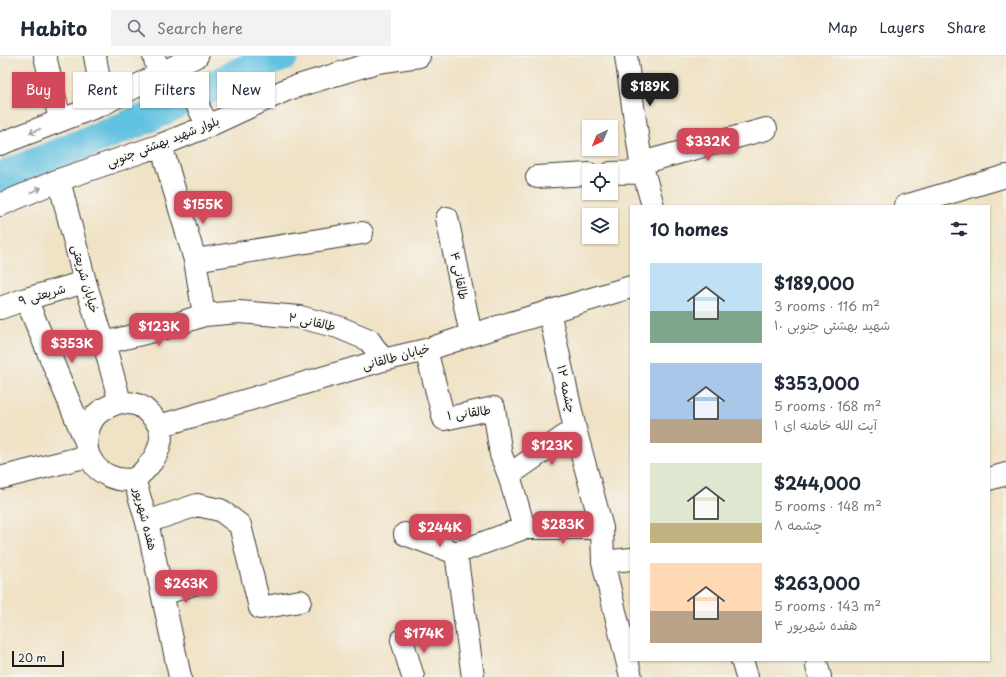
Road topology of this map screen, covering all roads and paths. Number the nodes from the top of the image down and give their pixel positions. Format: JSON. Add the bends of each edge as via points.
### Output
{"nodes":[{"id":1,"x":45,"y":56,"type":"edge"},
{"id":2,"x":197,"y":56,"type":"edge"},
{"id":3,"x":419,"y":56,"type":"edge"},
{"id":4,"x":626,"y":56,"type":"edge"},
{"id":5,"x":97,"y":57,"type":"edge"},
{"id":6,"x":163,"y":65,"type":"edge"},
{"id":7,"x":99,"y":72,"type":"edge"},
{"id":8,"x":132,"y":85,"type":"edge"},
{"id":9,"x":92,"y":108,"type":"edge"},
{"id":10,"x":60,"y":120,"type":"junction"},
{"id":11,"x":208,"y":126,"type":"junction"},
{"id":12,"x":766,"y":129,"type":"dead end"},
{"id":13,"x":0,"y":144,"type":"edge"},
{"id":14,"x":161,"y":145,"type":"junction"},
{"id":15,"x":642,"y":167,"type":"junction"},
{"id":16,"x":618,"y":172,"type":"edge"},
{"id":17,"x":582,"y":174,"type":"edge"},
{"id":18,"x":1006,"y":176,"type":"edge"},
{"id":19,"x":537,"y":177,"type":"dead end"},
{"id":20,"x":59,"y":180,"type":"junction"},
{"id":21,"x":652,"y":205,"type":"edge"},
{"id":22,"x":908,"y":205,"type":"edge"},
{"id":23,"x":0,"y":206,"type":"edge"},
{"id":24,"x":448,"y":218,"type":"dead end"},
{"id":25,"x":362,"y":233,"type":"dead end"},
{"id":26,"x":195,"y":260,"type":"junction"},
{"id":27,"x":85,"y":282,"type":"junction"},
{"id":28,"x":630,"y":287,"type":"edge"},
{"id":29,"x":26,"y":299,"type":"junction"},
{"id":30,"x":0,"y":308,"type":"edge"},
{"id":31,"x":549,"y":311,"type":"junction"},
{"id":32,"x":204,"y":315,"type":"junction"},
{"id":33,"x":471,"y":335,"type":"junction"},
{"id":34,"x":104,"y":343,"type":"junction"},
{"id":35,"x":426,"y":350,"type":"junction"},
{"id":36,"x":383,"y":360,"type":"junction"},
{"id":37,"x":120,"y":402,"type":"junction"},
{"id":38,"x":160,"y":426,"type":"junction"},
{"id":39,"x":575,"y":429,"type":"junction"},
{"id":40,"x":87,"y":449,"type":"junction"},
{"id":41,"x":509,"y":475,"type":"junction"},
{"id":42,"x":0,"y":478,"type":"edge"},
{"id":43,"x":134,"y":478,"type":"junction"},
{"id":44,"x":147,"y":522,"type":"junction"},
{"id":45,"x":524,"y":528,"type":"junction"},
{"id":46,"x":602,"y":528,"type":"junction"},
{"id":47,"x":405,"y":534,"type":"dead end"},
{"id":48,"x":456,"y":553,"type":"junction"},
{"id":49,"x":630,"y":559,"type":"edge"},
{"id":50,"x":603,"y":562,"type":"junction"},
{"id":51,"x":198,"y":582,"type":"dead end"},
{"id":52,"x":163,"y":594,"type":"junction"},
{"id":53,"x":300,"y":601,"type":"dead end"},
{"id":54,"x":402,"y":640,"type":"dead end"},
{"id":55,"x":742,"y":661,"type":"edge"},
{"id":56,"x":180,"y":677,"type":"edge"},
{"id":57,"x":413,"y":677,"type":"edge"},
{"id":58,"x":473,"y":677,"type":"edge"},
{"id":59,"x":631,"y":677,"type":"edge"},
{"id":60,"x":748,"y":677,"type":"edge"}],
"edges":[{"from":1,"to":10,"type":"street"},
{"from":2,"to":6,"type":"street"},
{"from":3,"to":11,"type":"street","name":"بلوار شهید بهشتی جنوبی","via":[[377,62],[288,89]]},
{"from":4,"to":15,"type":"street"},
{"from":5,"to":7,"type":"street"},
{"from":6,"to":8,"type":"street"},
{"from":6,"to":11,"type":"street"},
{"from":9,"to":10,"type":"street"},
{"from":10,"to":13,"type":"street","one_way":true},
{"from":11,"to":14,"type":"street","name":"بلوار شهید بهشتی جنوبی"},
{"from":12,"to":15,"type":"street"},
{"from":14,"to":20,"type":"street","name":"بلوار شهید بهشتی جنوبی"},
{"from":14,"to":26,"type":"street"},
{"from":15,"to":16,"type":"street"},
{"from":15,"to":21,"type":"street"},
{"from":17,"to":19,"type":"street"},
{"from":18,"to":22,"type":"street"},
{"from":23,"to":20,"type":"street","name":"بلوار شهید بهشتی جنوبی","one_way":true},
{"from":20,"to":27,"type":"street","name":"خیابان شریعتی"},
{"from":24,"to":33,"type":"street","name":"طالقانی ۴"},
{"from":25,"to":26,"type":"street"},
{"from":26,"to":32,"type":"street"},
{"from":27,"to":29,"type":"street","name":"شریعتی ۹"},
{"from":27,"to":34,"type":"street","name":"خیابان شریعتی"},
{"from":28,"to":31,"type":"street","name":"خیابان طالقانی"},
{"from":29,"to":30,"type":"street","name":"شریعتی ۹"},
{"from":29,"to":40,"type":"street"},
{"from":31,"to":33,"type":"street","name":"خیابان طالقانی"},
{"from":31,"to":39,"type":"street","name":"چشمه ۱۲"},
{"from":32,"to":34,"type":"street","name":"طالقانی ۲","via":[[165,328]]},
{"from":32,"to":36,"type":"street","name":"طالقانی ۲","via":[[239,312],[300,317],[338,327],[369,340]]},
{"from":33,"to":35,"type":"street","name":"خیابان طالقانی"},
{"from":34,"to":37,"type":"street","name":"خیابان شریعتی"},
{"from":35,"to":36,"type":"street","name":"خیابان طالقانی"},
{"from":35,"to":41,"type":"street","name":"طالقانی ۱","via":[[444,419],[494,408],[501,455]]},
{"from":36,"to":38,"type":"street","name":"خیابان طالقانی"},
{"from":37,"to":38,"type":"street","via":[[141,407]]},
{"from":37,"to":40,"type":"street","via":[[107,407],[96,416],[89,428]]},
{"from":38,"to":43,"type":"street","via":[[161,434],[156,455],[146,470]]},
{"from":39,"to":41,"type":"street"},
{"from":39,"to":46,"type":"street","name":"چشمه ۱۲"},
{"from":40,"to":42,"type":"street"},
{"from":40,"to":43,"type":"street","via":[[93,465],[102,473],[123,480]]},
{"from":41,"to":45,"type":"street"},
{"from":43,"to":44,"type":"street","name":"هفده شهریور"},
{"from":44,"to":52,"type":"street","name":"هفده شهریور"},
{"from":44,"to":53,"type":"street","via":[[196,505],[220,510],[240,525],[260,608]]},
{"from":45,"to":46,"type":"street"},
{"from":45,"to":48,"type":"street"},
{"from":46,"to":50,"type":"street","name":"چشمه ۱۲"},
{"from":47,"to":48,"type":"street"},
{"from":48,"to":58,"type":"street"},
{"from":49,"to":50,"type":"street"},
{"from":50,"to":59,"type":"street","name":"چشمه ۱۲"},
{"from":51,"to":52,"type":"street"},
{"from":52,"to":56,"type":"street","name":"هفده شهریور"},
{"from":54,"to":57,"type":"street"},
{"from":55,"to":60,"type":"street"}]}
